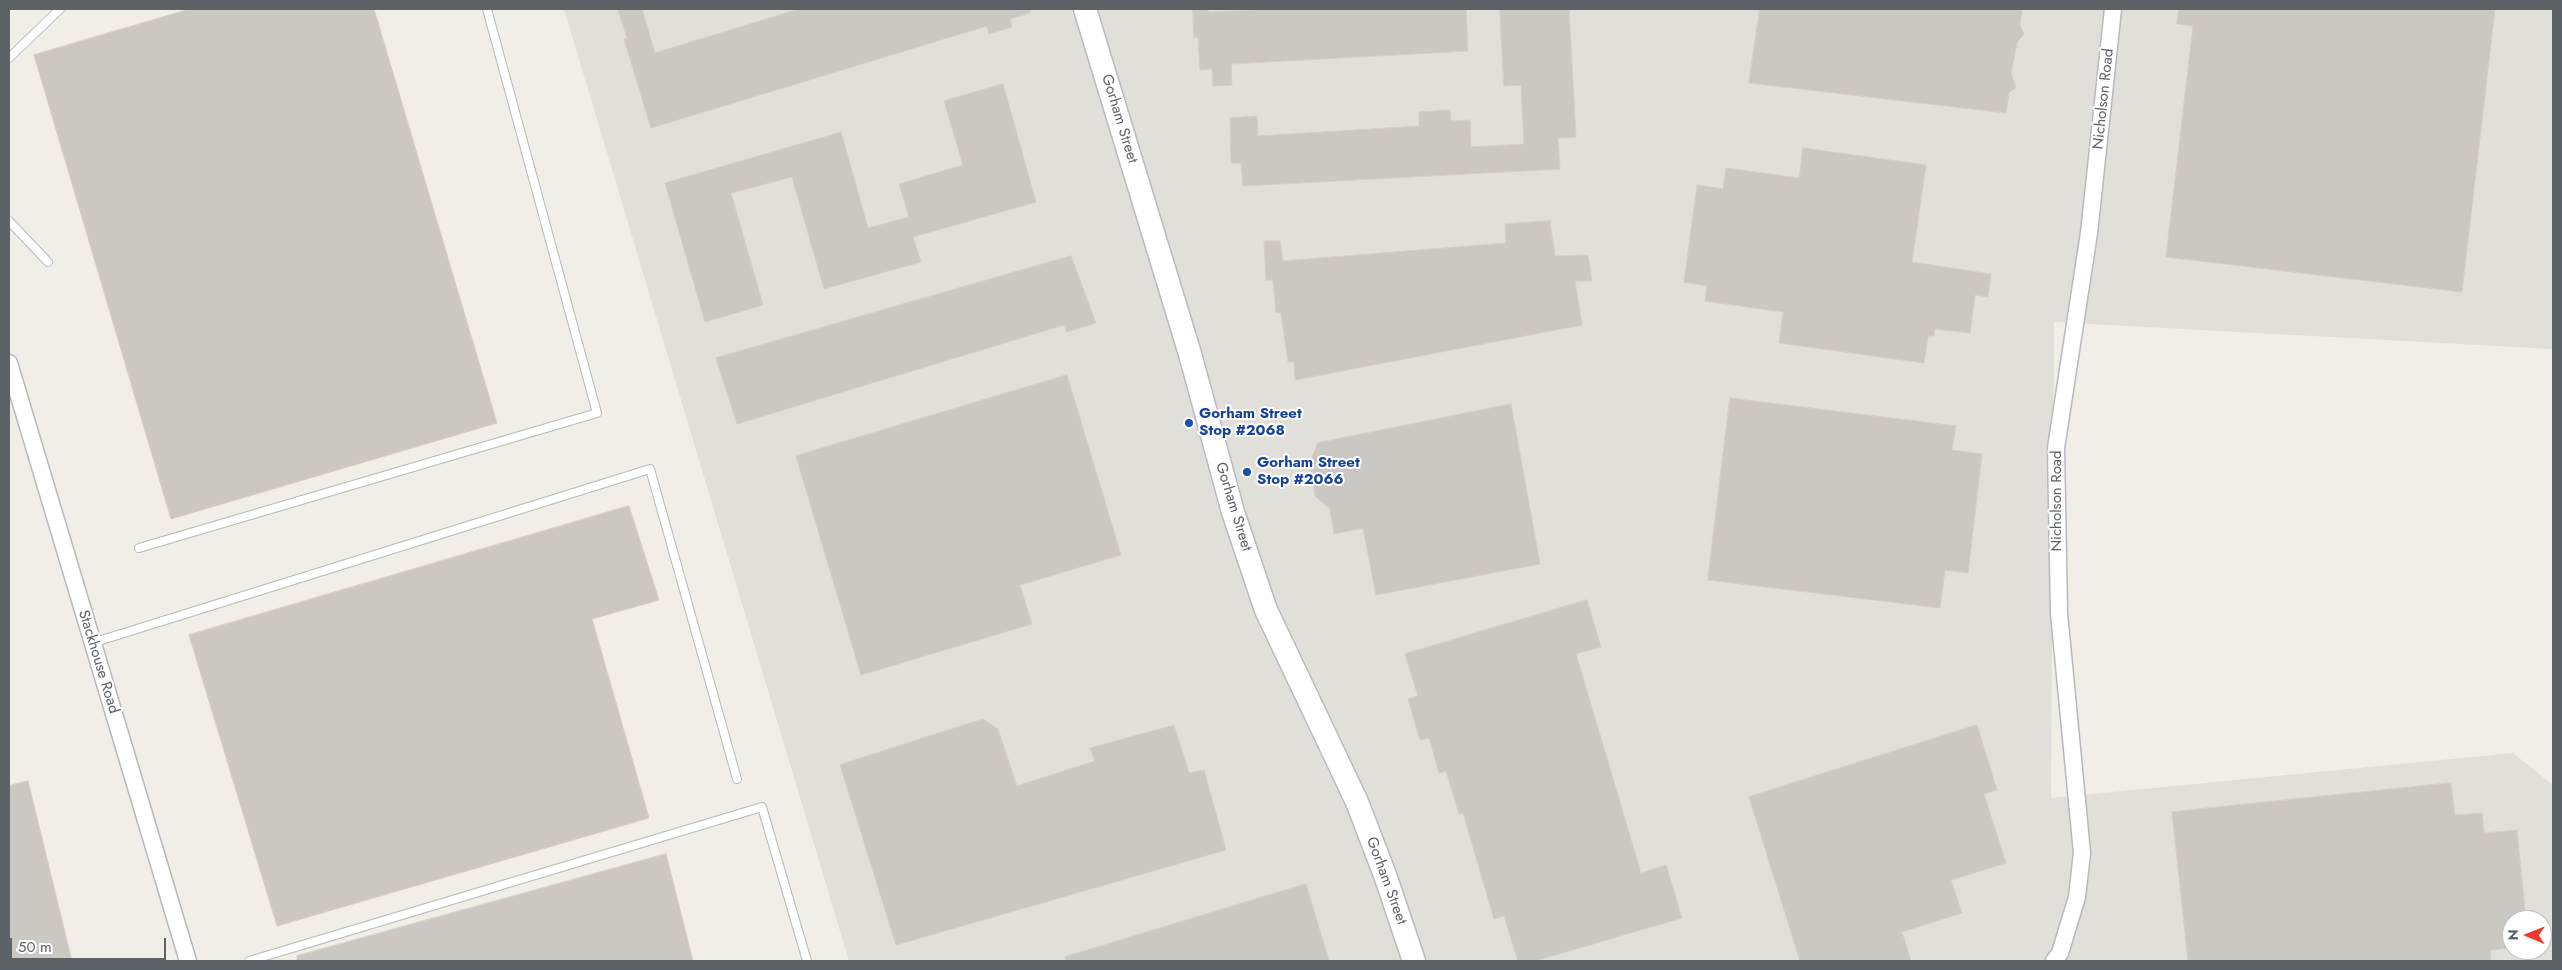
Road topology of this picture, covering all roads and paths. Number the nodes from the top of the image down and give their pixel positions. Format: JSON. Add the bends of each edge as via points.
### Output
{"nodes":[{"id":1,"x":60,"y":9,"type":"edge"},
{"id":2,"x":487,"y":9,"type":"edge"},
{"id":3,"x":1085,"y":9,"type":"edge"},
{"id":4,"x":2113,"y":9,"type":"edge"},
{"id":5,"x":9,"y":58,"type":"edge"},
{"id":6,"x":9,"y":221,"type":"edge"},
{"id":7,"x":48,"y":262,"type":"dead end"},
{"id":8,"x":9,"y":363,"type":"edge"},
{"id":9,"x":139,"y":548,"type":"dead end"},
{"id":10,"x":92,"y":643,"type":"junction"},
{"id":11,"x":737,"y":779,"type":"dead end"},
{"id":12,"x":188,"y":961,"type":"edge"},
{"id":13,"x":250,"y":961,"type":"edge"},
{"id":14,"x":806,"y":961,"type":"edge"},
{"id":15,"x":1414,"y":961,"type":"edge"},
{"id":16,"x":2054,"y":961,"type":"edge"}],
"edges":[{"from":1,"to":5,"type":"lane"},
{"from":2,"to":9,"type":"lane","via":[[597,414]]},
{"from":3,"to":15,"type":"street","name":"Gorham Street","via":[[1190,354],[1233,512],[1266,610],[1357,802]]},
{"from":4,"to":16,"type":"street","name":"Nicholson Road","via":[[2089,233],[2056,448],[2059,613],[2082,853],[2077,897],[2060,953]]},
{"from":6,"to":7,"type":"lane"},
{"from":8,"to":10,"type":"street","name":"Stackhouse Road"},
{"from":10,"to":11,"type":"lane","via":[[650,469]]},
{"from":10,"to":12,"type":"street","name":"Stackhouse Road"},
{"from":13,"to":14,"type":"lane","via":[[762,808]]}]}
